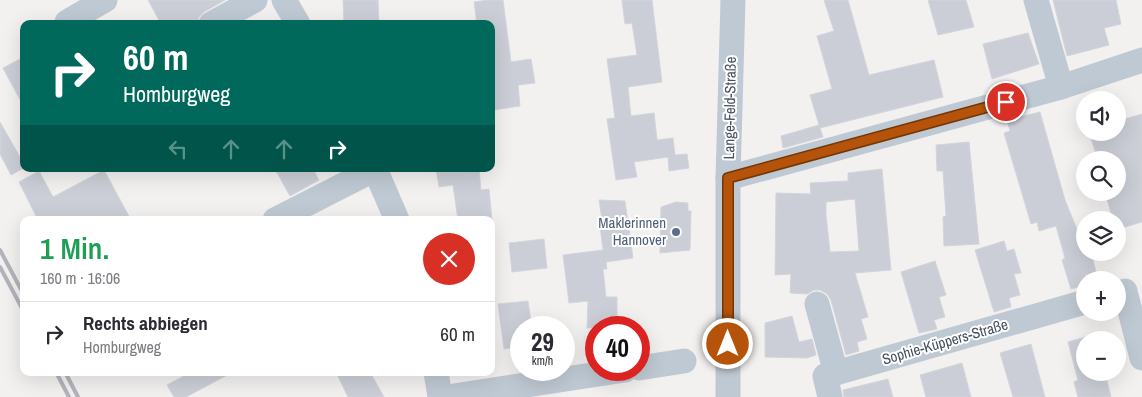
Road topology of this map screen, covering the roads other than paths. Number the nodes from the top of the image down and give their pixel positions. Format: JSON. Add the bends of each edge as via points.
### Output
{"nodes":[{"id":1,"x":105,"y":0,"type":"edge"},
{"id":2,"x":255,"y":0,"type":"edge"},
{"id":3,"x":284,"y":0,"type":"edge"},
{"id":4,"x":733,"y":0,"type":"edge"},
{"id":5,"x":1036,"y":0,"type":"edge"},
{"id":6,"x":70,"y":20,"type":"edge"},
{"id":7,"x":218,"y":20,"type":"edge"},
{"id":8,"x":296,"y":20,"type":"edge"},
{"id":9,"x":1142,"y":60,"type":"edge"},
{"id":10,"x":1060,"y":86,"type":"junction"},
{"id":11,"x":369,"y":172,"type":"edge"},
{"id":12,"x":376,"y":172,"type":"edge"},
{"id":13,"x":728,"y":178,"type":"junction"},
{"id":14,"x":283,"y":216,"type":"edge"},
{"id":15,"x":395,"y":216,"type":"edge"},
{"id":16,"x":1128,"y":290,"type":"edge"},
{"id":17,"x":816,"y":304,"type":"dead end"},
{"id":18,"x":1076,"y":305,"type":"edge"},
{"id":19,"x":1142,"y":358,"type":"edge"},
{"id":20,"x":684,"y":361,"type":"dead end"},
{"id":21,"x":650,"y":366,"type":"edge"},
{"id":22,"x":836,"y":373,"type":"junction"},
{"id":23,"x":437,"y":376,"type":"edge"},
{"id":24,"x":585,"y":376,"type":"edge"},
{"id":25,"x":440,"y":397,"type":"edge"},
{"id":26,"x":447,"y":397,"type":"edge"},
{"id":27,"x":728,"y":397,"type":"edge"},
{"id":28,"x":830,"y":397,"type":"edge"}],
"edges":[{"from":1,"to":6,"type":"street"},
{"from":2,"to":7,"type":"street"},
{"from":3,"to":8,"type":"street"},
{"from":4,"to":13,"type":"street","name":"Lange-Feld-Straße"},
{"from":5,"to":10,"type":"street"},
{"from":9,"to":10,"type":"street"},
{"from":10,"to":13,"type":"street"},
{"from":11,"to":14,"type":"street"},
{"from":12,"to":15,"type":"street"},
{"from":13,"to":27,"type":"street","name":"Lange-Feld-Straße"},
{"from":16,"to":19,"type":"street"},
{"from":17,"to":22,"type":"street"},
{"from":18,"to":22,"type":"street","name":"Sophie-Küppers-Straße"},
{"from":20,"to":21,"type":"street"},
{"from":22,"to":28,"type":"street","via":[[825,376]]},
{"from":23,"to":25,"type":"street"},
{"from":24,"to":26,"type":"street"}]}
